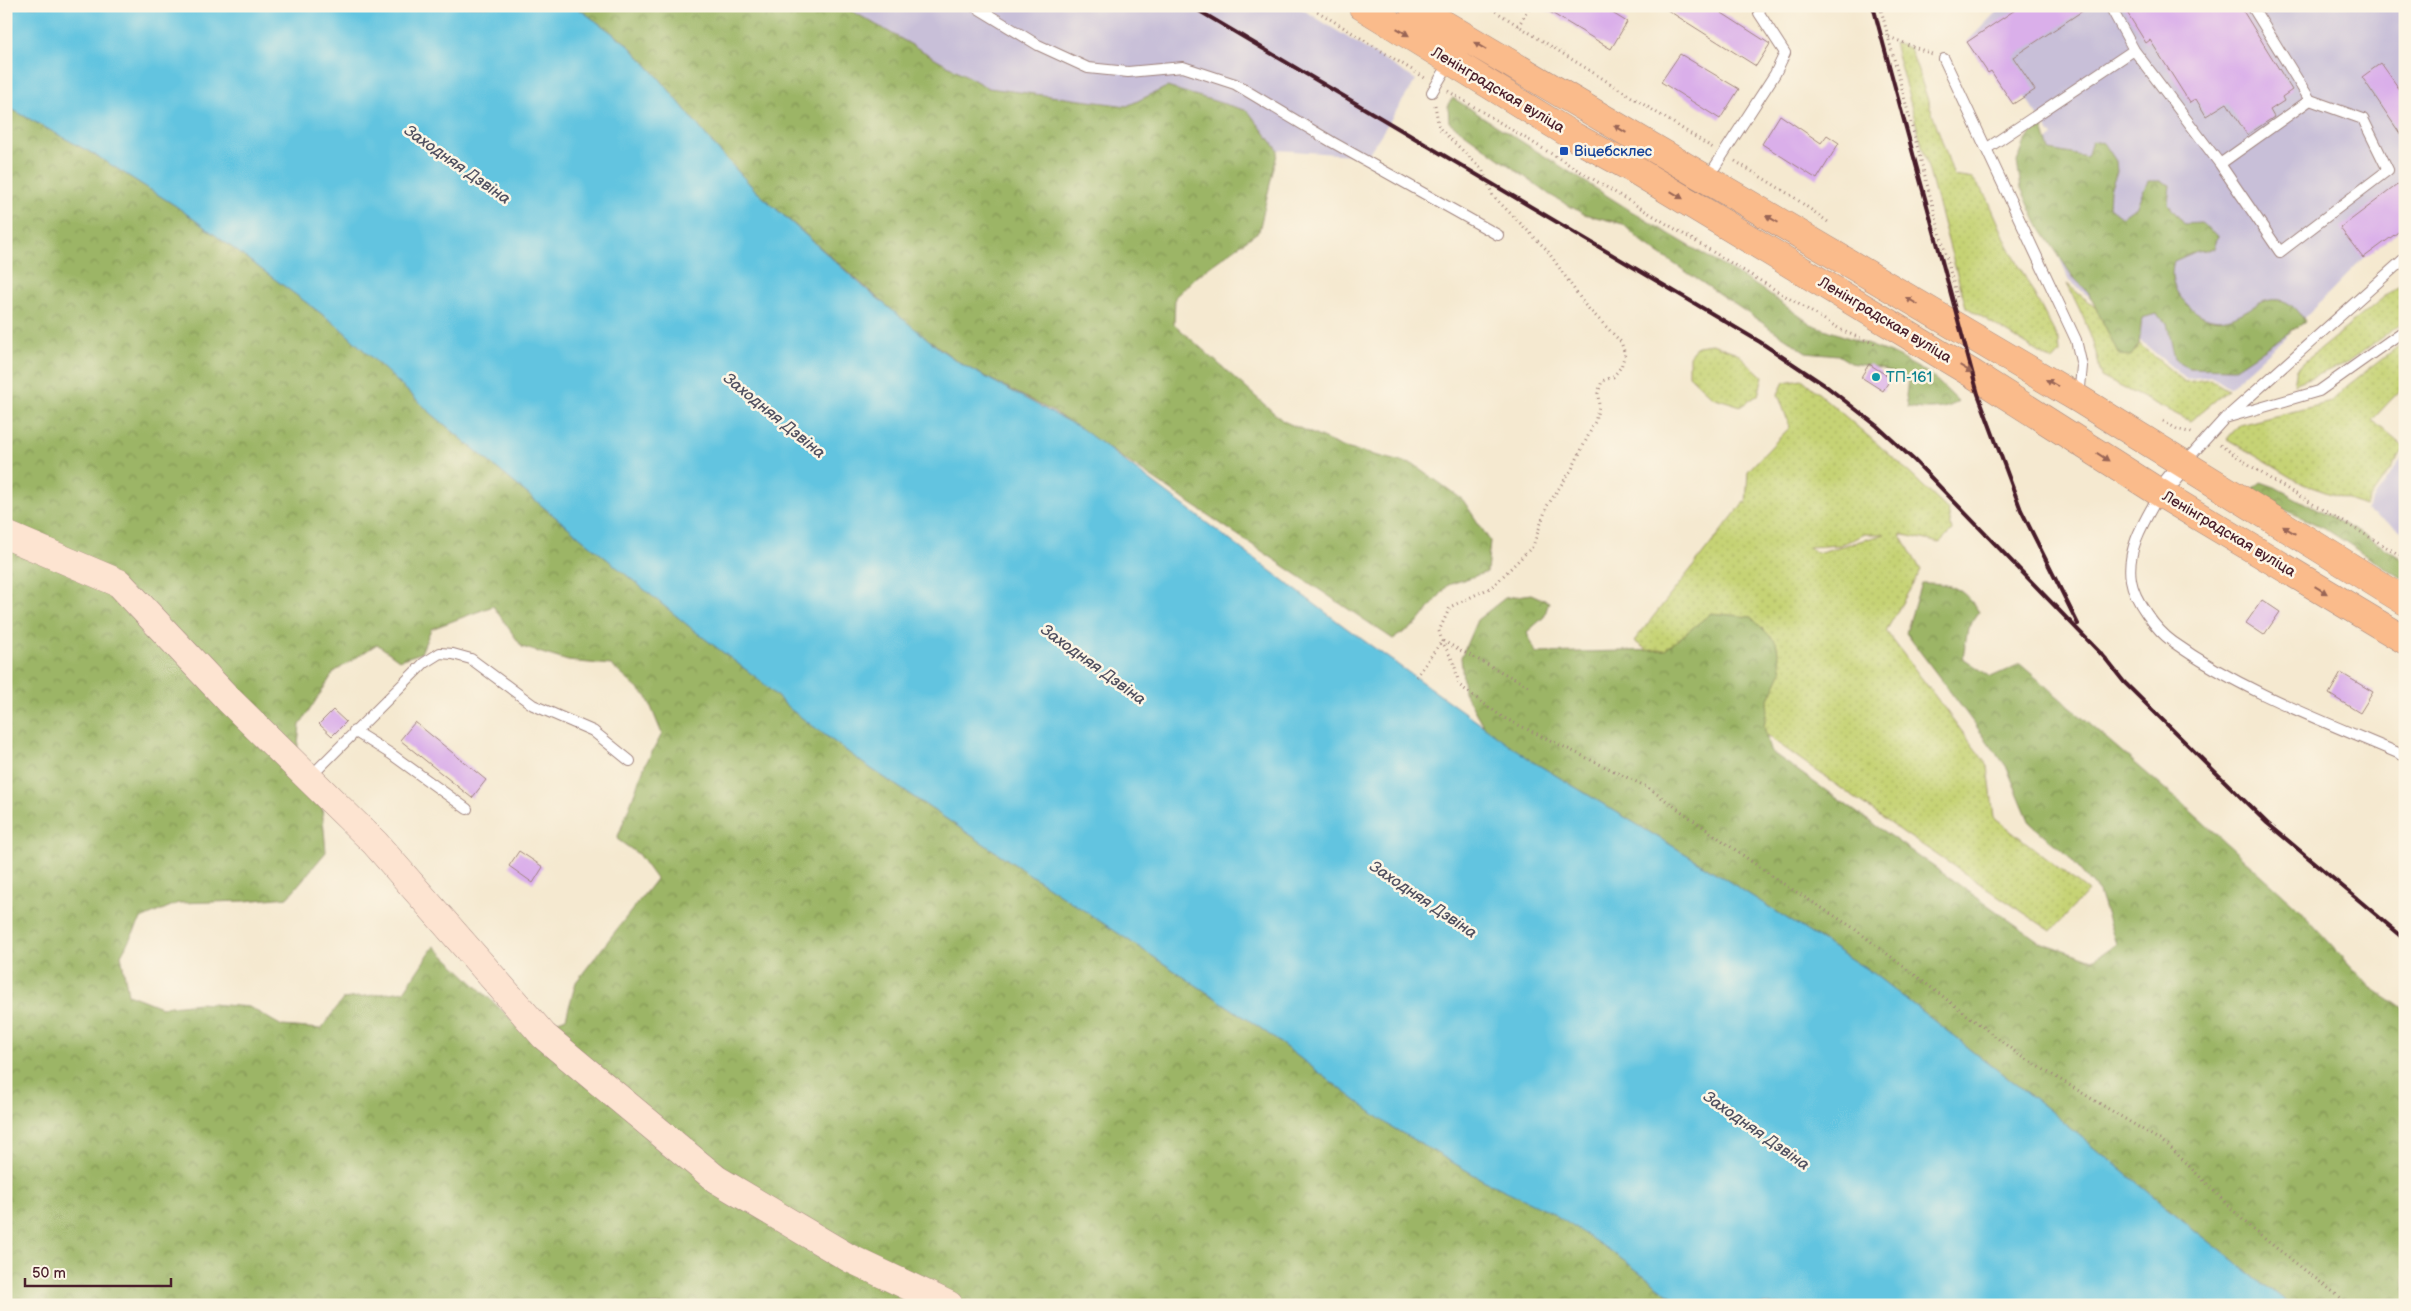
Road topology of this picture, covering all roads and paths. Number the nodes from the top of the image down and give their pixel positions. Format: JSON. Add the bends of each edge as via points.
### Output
{"nodes":[{"id":1,"x":974,"y":6,"type":"edge"},
{"id":2,"x":1309,"y":6,"type":"edge"},
{"id":3,"x":1362,"y":6,"type":"edge"},
{"id":4,"x":1413,"y":6,"type":"edge"},
{"id":5,"x":1487,"y":6,"type":"edge"},
{"id":6,"x":1531,"y":6,"type":"edge"},
{"id":7,"x":1761,"y":6,"type":"edge"},
{"id":8,"x":1880,"y":6,"type":"edge"},
{"id":9,"x":2110,"y":6,"type":"edge"},
{"id":10,"x":2252,"y":6,"type":"edge"},
{"id":11,"x":1518,"y":26,"type":"junction"},
{"id":12,"x":1888,"y":37,"type":"junction"},
{"id":13,"x":2134,"y":50,"type":"junction"},
{"id":14,"x":1944,"y":59,"type":"joint"},
{"id":15,"x":1451,"y":61,"type":"junction"},
{"id":16,"x":1434,"y":89,"type":"junction"},
{"id":17,"x":2310,"y":100,"type":"junction"},
{"id":18,"x":1986,"y":149,"type":"junction"},
{"id":19,"x":1724,"y":154,"type":"junction"},
{"id":20,"x":2220,"y":164,"type":"junction"},
{"id":21,"x":1707,"y":180,"type":"junction"},
{"id":22,"x":1831,"y":224,"type":"dead end"},
{"id":23,"x":1498,"y":236,"type":"dead end"},
{"id":24,"x":2405,"y":258,"type":"edge"},
{"id":25,"x":1959,"y":307,"type":"dead end"},
{"id":26,"x":2405,"y":330,"type":"edge"},
{"id":27,"x":1878,"y":345,"type":"dead end"},
{"id":28,"x":2078,"y":399,"type":"junction"},
{"id":29,"x":2225,"y":418,"type":"junction"},
{"id":30,"x":2160,"y":420,"type":"dead end"},
{"id":31,"x":2208,"y":437,"type":"junction"},
{"id":32,"x":2183,"y":465,"type":"junction"},
{"id":33,"x":2160,"y":493,"type":"junction"},
{"id":34,"x":6,"y":535,"type":"edge"},
{"id":35,"x":2405,"y":558,"type":"edge"},
{"id":36,"x":2405,"y":601,"type":"edge"},
{"id":37,"x":2405,"y":640,"type":"edge"},
{"id":38,"x":1442,"y":641,"type":"junction"},
{"id":39,"x":1416,"y":677,"type":"dead end"},
{"id":40,"x":1530,"y":687,"type":"dead end"},
{"id":41,"x":354,"y":731,"type":"junction"},
{"id":42,"x":2405,"y":756,"type":"edge"},
{"id":43,"x":630,"y":761,"type":"dead end"},
{"id":44,"x":309,"y":778,"type":"junction"},
{"id":45,"x":467,"y":809,"type":"dead end"},
{"id":46,"x":949,"y":1305,"type":"edge"},
{"id":47,"x":2350,"y":1305,"type":"edge"}],
"edges":[{"from":1,"to":23,"type":"lane","via":[[1038,45],[1088,68],[1128,72],[1183,67],[1235,84]]},
{"from":2,"to":16,"type":"path"},
{"from":3,"to":15,"type":"main road","name":"Ленінградская вуліца","one_way":true},
{"from":21,"to":4,"type":"main road","name":"Ленінградская вуліца","one_way":true},
{"from":5,"to":11,"type":"path"},
{"from":6,"to":11,"type":"path"},
{"from":7,"to":19,"type":"lane","via":[[1759,13],[1785,53],[1776,74]]},
{"from":8,"to":12,"type":"path"},
{"from":9,"to":13,"type":"lane"},
{"from":10,"to":17,"type":"lane"},
{"from":11,"to":19,"type":"path"},
{"from":12,"to":14,"type":"path"},
{"from":12,"to":25,"type":"path"},
{"from":13,"to":18,"type":"lane"},
{"from":13,"to":20,"type":"lane"},
{"from":14,"to":18,"type":"lane"},
{"from":15,"to":16,"type":"lane"},
{"from":15,"to":33,"type":"main road","name":"Ленінградская вуліца","one_way":true,"via":[[1974,374]]},
{"from":16,"to":27,"type":"path","via":[[1844,331]]},
{"from":16,"to":38,"type":"path","via":[[1439,128],[1482,169],[1493,196],[1548,250],[1585,305],[1621,342],[1625,354],[1612,377],[1602,381],[1595,422],[1572,469],[1547,506],[1533,546],[1492,587],[1450,607],[1439,630]]},
{"from":17,"to":20,"type":"lane"},
{"from":17,"to":20,"type":"lane","via":[[2363,119],[2388,170],[2280,252]]},
{"from":18,"to":28,"type":"lane","via":[[2076,340],[2082,366]]},
{"from":19,"to":21,"type":"lane"},
{"from":19,"to":22,"type":"path"},
{"from":28,"to":21,"type":"main road","name":"Ленінградская вуліца","one_way":true},
{"from":24,"to":29,"type":"lane"},
{"from":26,"to":29,"type":"lane","via":[[2319,391]]},
{"from":28,"to":32,"type":"main road","name":"Ленінградская вуліца"},
{"from":29,"to":31,"type":"lane"},
{"from":30,"to":31,"type":"path","via":[[2177,429]]},
{"from":31,"to":32,"type":"lane"},
{"from":31,"to":35,"type":"path","via":[[2272,480]]},
{"from":32,"to":33,"type":"street"},
{"from":36,"to":32,"type":"main road","name":"Ленінградская вуліца","one_way":true},
{"from":33,"to":37,"type":"main road","name":"Ленінградская вуліца","one_way":true},
{"from":33,"to":42,"type":"lane","via":[[2132,548],[2131,580],[2143,610],[2171,641],[2245,685]]},
{"from":34,"to":44,"type":"street","via":[[119,583],[229,700]]},
{"from":38,"to":39,"type":"path"},
{"from":38,"to":40,"type":"path"},
{"from":38,"to":47,"type":"path","via":[[1454,663],[1459,685],[1502,717],[1647,787],[1779,881],[1852,927],[2018,1054],[2168,1145],[2253,1230]]},
{"from":41,"to":43,"type":"lane","via":[[424,663],[440,653],[453,654],[471,659],[533,705],[593,731]]},
{"from":41,"to":44,"type":"lane"},
{"from":41,"to":45,"type":"lane"},
{"from":44,"to":46,"type":"street","via":[[375,843],[544,1036],[716,1179],[849,1258]]}]}
